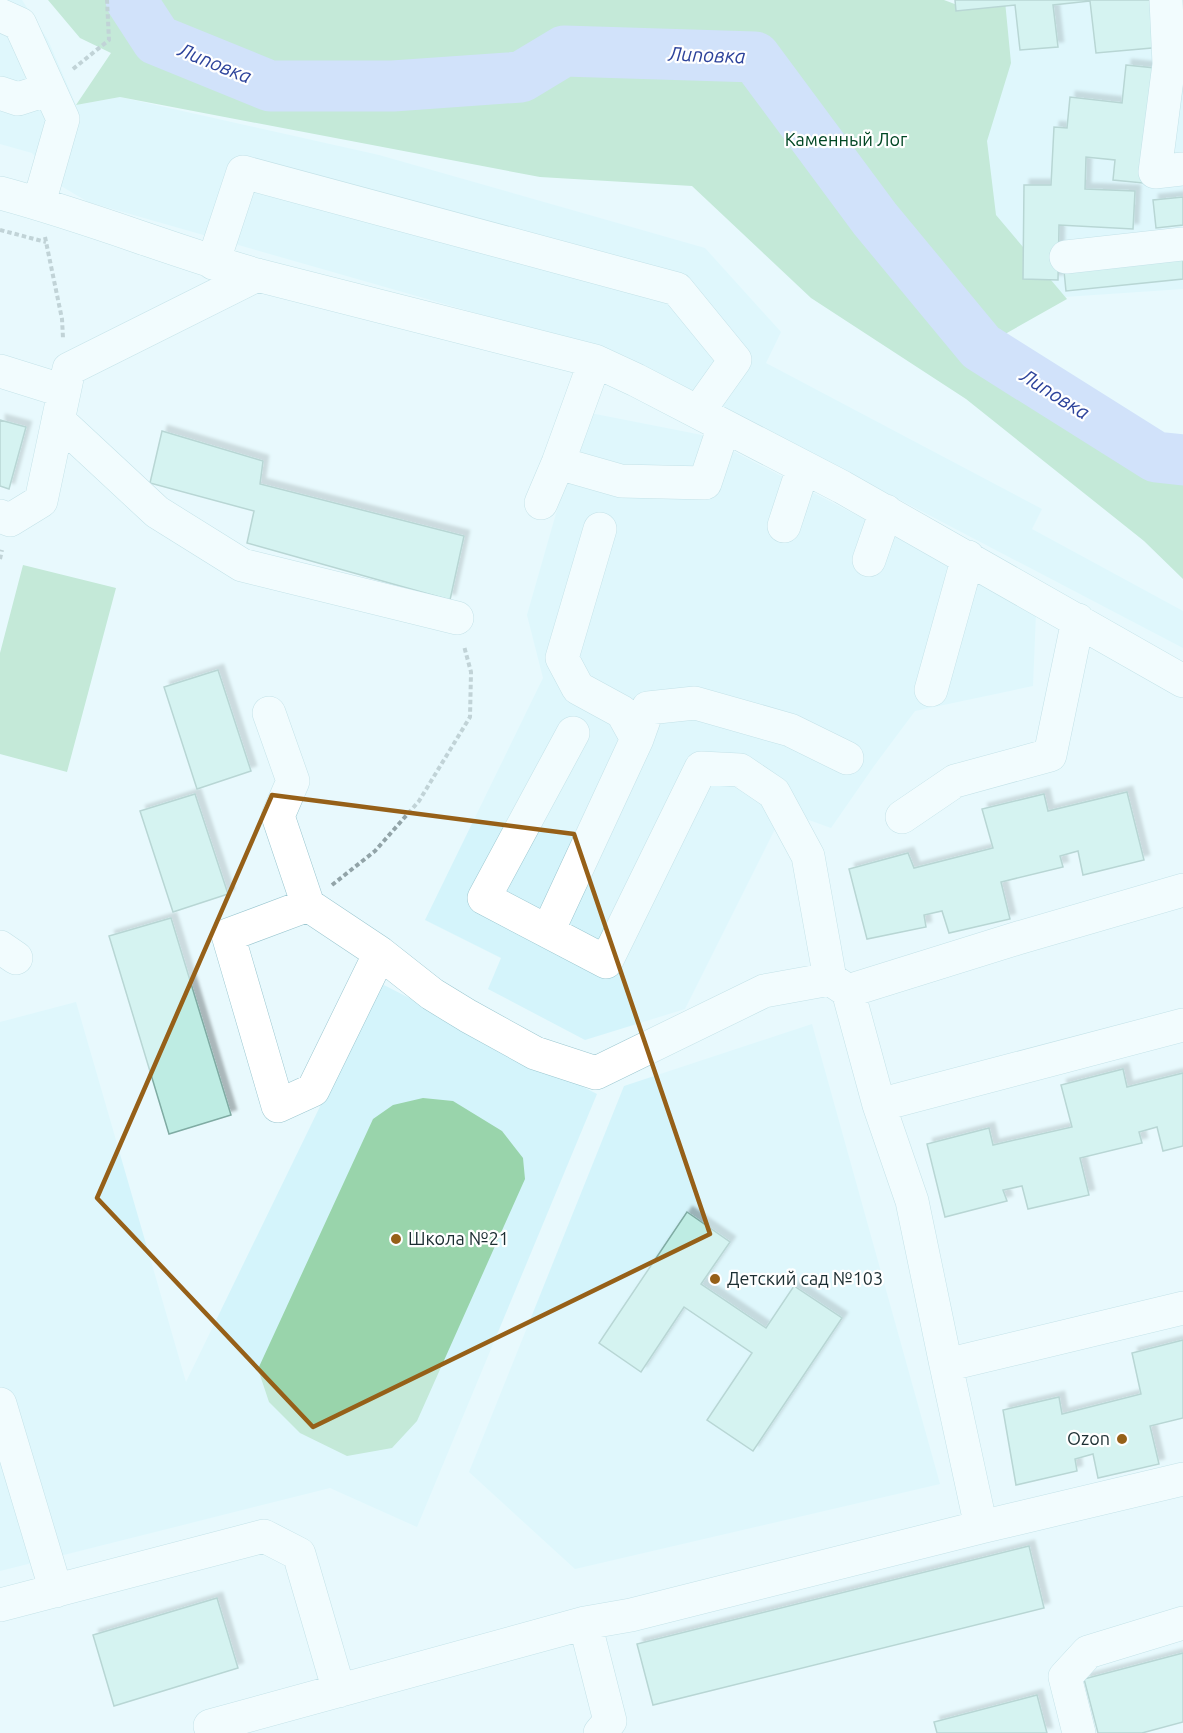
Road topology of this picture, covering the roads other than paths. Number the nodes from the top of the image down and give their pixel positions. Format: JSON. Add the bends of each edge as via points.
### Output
{"nodes":[{"id":1,"x":1166,"y":0,"type":"edge"},
{"id":2,"x":0,"y":15,"type":"edge"},
{"id":3,"x":1176,"y":64,"type":"edge"},
{"id":4,"x":49,"y":89,"type":"junction"},
{"id":5,"x":0,"y":93,"type":"edge"},
{"id":6,"x":1183,"y":169,"type":"edge"},
{"id":7,"x":0,"y":193,"type":"edge"},
{"id":8,"x":39,"y":203,"type":"junction"},
{"id":9,"x":1183,"y":244,"type":"edge"},
{"id":10,"x":1066,"y":257,"type":"dead end"},
{"id":11,"x":213,"y":263,"type":"junction"},
{"id":12,"x":257,"y":275,"type":"junction"},
{"id":13,"x":595,"y":361,"type":"junction"},
{"id":14,"x":0,"y":371,"type":"edge"},
{"id":15,"x":61,"y":405,"type":"junction"},
{"id":16,"x":711,"y":419,"type":"junction"},
{"id":17,"x":558,"y":463,"type":"junction"},
{"id":18,"x":803,"y":468,"type":"junction"},
{"id":19,"x":541,"y":502,"type":"dead end"},
{"id":20,"x":886,"y":511,"type":"junction"},
{"id":21,"x":0,"y":516,"type":"edge"},
{"id":22,"x":784,"y":526,"type":"dead end"},
{"id":23,"x":600,"y":529,"type":"dead end"},
{"id":24,"x":968,"y":557,"type":"junction"},
{"id":25,"x":869,"y":560,"type":"dead end"},
{"id":26,"x":457,"y":618,"type":"road end"},
{"id":27,"x":1078,"y":620,"type":"junction"},
{"id":28,"x":1183,"y":681,"type":"edge"},
{"id":29,"x":931,"y":690,"type":"dead end"},
{"id":30,"x":269,"y":713,"type":"dead end"},
{"id":31,"x":573,"y":733,"type":"dead end"},
{"id":32,"x":637,"y":739,"type":"junction"},
{"id":33,"x":847,"y":758,"type":"dead end"},
{"id":34,"x":902,"y":817,"type":"dead end"},
{"id":35,"x":1183,"y":890,"type":"edge"},
{"id":36,"x":308,"y":904,"type":"junction"},
{"id":37,"x":548,"y":931,"type":"junction"},
{"id":38,"x":0,"y":947,"type":"edge"},
{"id":39,"x":380,"y":953,"type":"junction"},
{"id":40,"x":0,"y":962,"type":"edge"},
{"id":41,"x":839,"y":985,"type":"junction"},
{"id":42,"x":1183,"y":1025,"type":"edge"},
{"id":43,"x":879,"y":1105,"type":"junction"},
{"id":44,"x":1183,"y":1308,"type":"edge"},
{"id":45,"x":946,"y":1365,"type":"junction"},
{"id":46,"x":3,"y":1424,"type":"edge"},
{"id":47,"x":1183,"y":1479,"type":"edge"},
{"id":48,"x":981,"y":1527,"type":"junction"},
{"id":49,"x":56,"y":1591,"type":"junction"},
{"id":50,"x":0,"y":1605,"type":"edge"},
{"id":51,"x":585,"y":1623,"type":"junction"},
{"id":52,"x":1183,"y":1623,"type":"edge"},
{"id":53,"x":339,"y":1691,"type":"junction"},
{"id":54,"x":210,"y":1726,"type":"dead end"},
{"id":55,"x":600,"y":1733,"type":"edge"},
{"id":56,"x":1079,"y":1733,"type":"edge"}],
"edges":[{"from":1,"to":3,"type":"street"},
{"from":2,"to":4,"type":"street","via":[[20,24]]},
{"from":3,"to":6,"type":"street","via":[[1155,172]]},
{"from":4,"to":5,"type":"street","via":[[18,99]]},
{"from":4,"to":8,"type":"street","via":[[63,119]]},
{"from":7,"to":8,"type":"street"},
{"from":8,"to":11,"type":"street"},
{"from":9,"to":10,"type":"street"},
{"from":11,"to":12,"type":"street"},
{"from":11,"to":16,"type":"street","via":[[243,172],[678,289],[735,360]]},
{"from":12,"to":13,"type":"street"},
{"from":12,"to":15,"type":"street","via":[[69,369]]},
{"from":13,"to":16,"type":"street"},
{"from":13,"to":17,"type":"street"},
{"from":14,"to":15,"type":"street"},
{"from":15,"to":21,"type":"street","via":[[41,501],[10,520]]},
{"from":15,"to":26,"type":"street","via":[[157,512],[242,565]]},
{"from":16,"to":17,"type":"street","via":[[705,483],[621,481]]},
{"from":16,"to":18,"type":"street"},
{"from":17,"to":19,"type":"street"},
{"from":18,"to":20,"type":"street"},
{"from":18,"to":22,"type":"street"},
{"from":20,"to":24,"type":"street"},
{"from":20,"to":25,"type":"street"},
{"from":23,"to":32,"type":"street","via":[[562,658],[578,688],[622,712]]},
{"from":24,"to":27,"type":"street"},
{"from":24,"to":29,"type":"street"},
{"from":27,"to":28,"type":"street"},
{"from":27,"to":34,"type":"street","via":[[1050,755],[955,781]]},
{"from":30,"to":36,"type":"street","via":[[293,781],[278,816]]},
{"from":31,"to":37,"type":"street","via":[[484,898]]},
{"from":32,"to":33,"type":"street","via":[[648,708],[695,703],[790,730]]},
{"from":32,"to":37,"type":"street"},
{"from":35,"to":41,"type":"street"},
{"from":36,"to":39,"type":"street"},
{"from":36,"to":39,"type":"street","via":[[228,935],[278,1106],[313,1090]]},
{"from":37,"to":41,"type":"street","via":[[606,962],[701,768],[740,770],[774,793],[808,856]]},
{"from":38,"to":40,"type":"street","via":[[16,958]]},
{"from":39,"to":41,"type":"street","via":[[432,994],[468,1016],[535,1053],[596,1073],[764,991]]},
{"from":41,"to":43,"type":"street"},
{"from":42,"to":43,"type":"street"},
{"from":43,"to":45,"type":"street","via":[[912,1201]]},
{"from":44,"to":45,"type":"street"},
{"from":45,"to":48,"type":"street"},
{"from":46,"to":49,"type":"street"},
{"from":47,"to":48,"type":"street"},
{"from":48,"to":51,"type":"street","via":[[631,1615]]},
{"from":49,"to":50,"type":"street"},
{"from":49,"to":53,"type":"street","via":[[264,1536],[299,1554]]},
{"from":51,"to":53,"type":"street"},
{"from":51,"to":55,"type":"street","via":[[610,1721]]},
{"from":52,"to":56,"type":"street","via":[[1088,1652],[1065,1677]]},
{"from":53,"to":54,"type":"street"}]}
